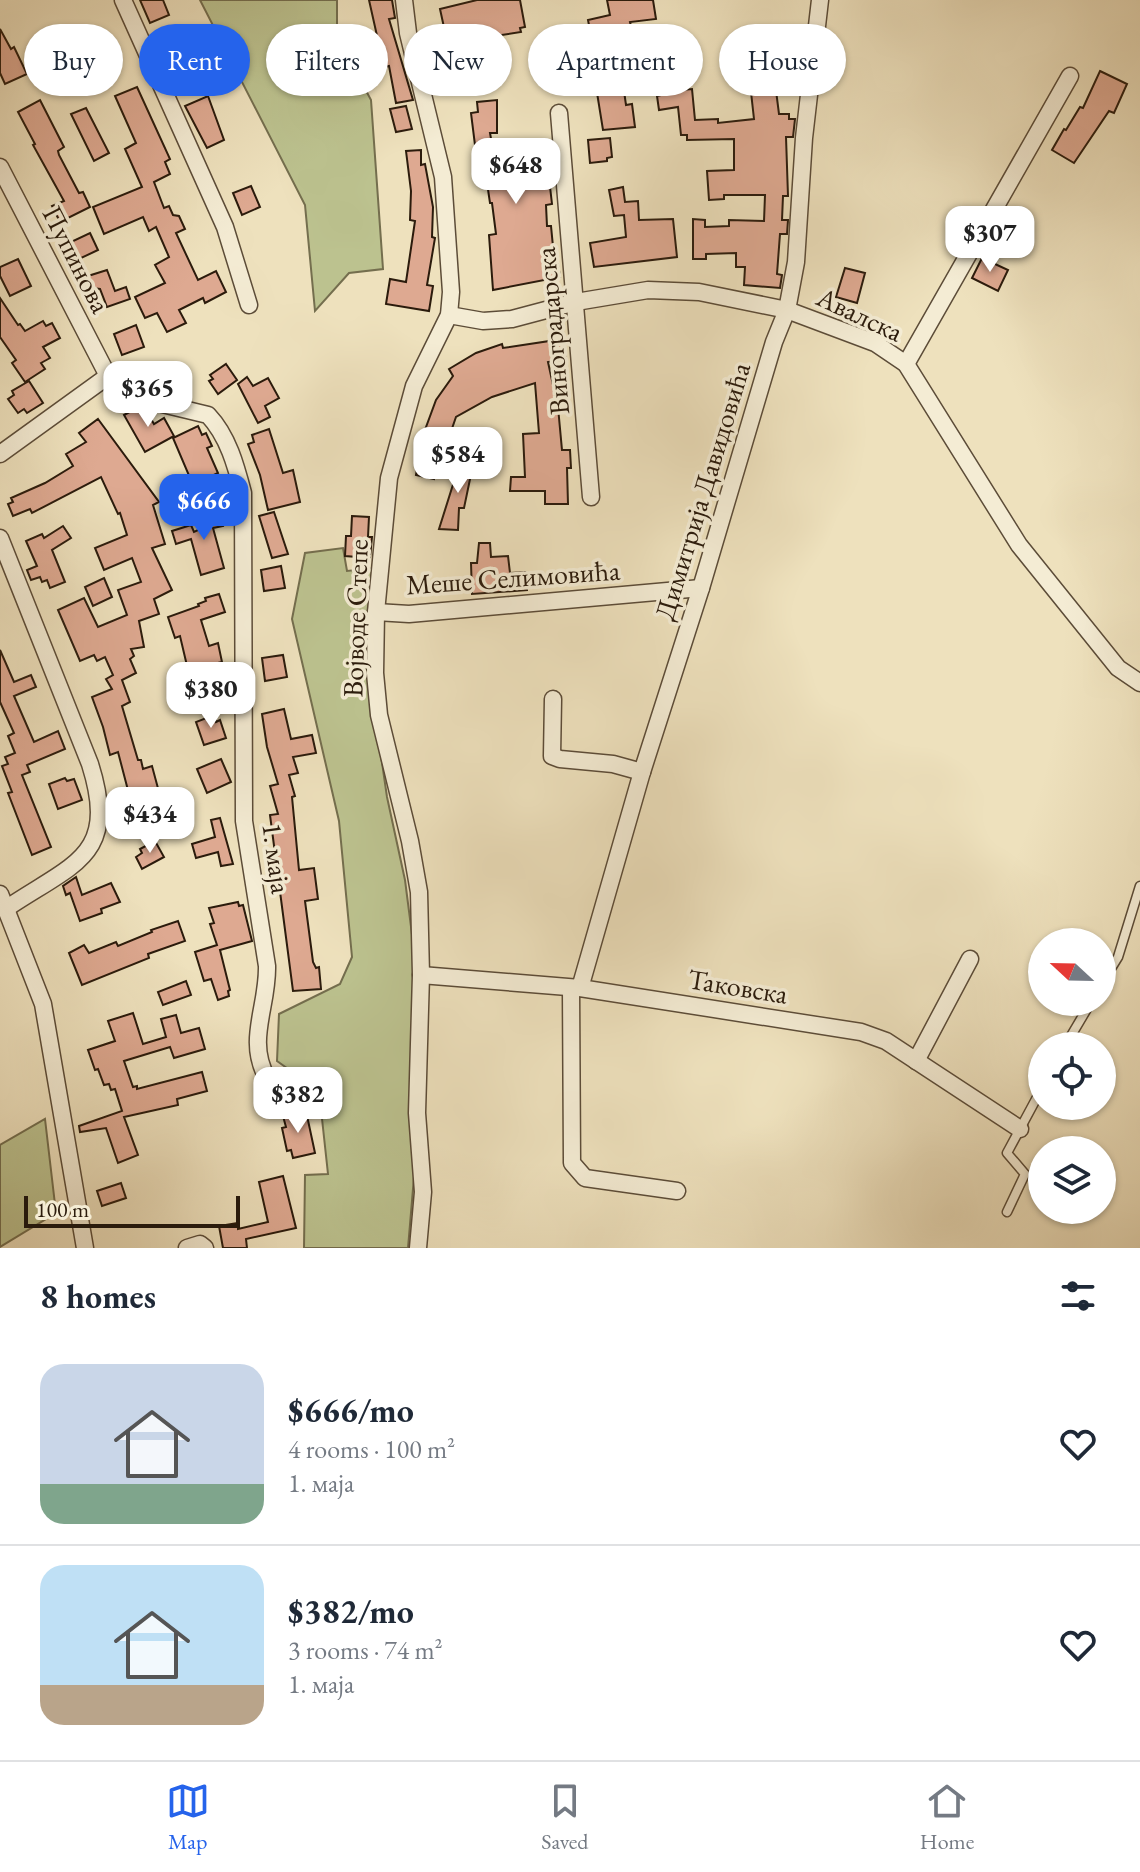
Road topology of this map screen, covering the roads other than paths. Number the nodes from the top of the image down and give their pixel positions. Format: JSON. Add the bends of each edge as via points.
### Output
{"nodes":[{"id":1,"x":123,"y":0,"type":"edge"},
{"id":2,"x":404,"y":0,"type":"edge"},
{"id":3,"x":820,"y":0,"type":"edge"},
{"id":4,"x":1070,"y":76,"type":"dead end"},
{"id":5,"x":559,"y":113,"type":"dead end"},
{"id":6,"x":0,"y":167,"type":"edge"},
{"id":7,"x":576,"y":302,"type":"junction"},
{"id":8,"x":249,"y":305,"type":"dead end"},
{"id":9,"x":787,"y":310,"type":"junction"},
{"id":10,"x":449,"y":315,"type":"junction"},
{"id":11,"x":906,"y":364,"type":"junction"},
{"id":12,"x":108,"y":376,"type":"junction"},
{"id":13,"x":0,"y":454,"type":"edge"},
{"id":14,"x":591,"y":497,"type":"dead end"},
{"id":15,"x":0,"y":538,"type":"edge"},
{"id":16,"x":701,"y":588,"type":"junction"},
{"id":17,"x":376,"y":612,"type":"junction"},
{"id":18,"x":1140,"y":683,"type":"edge"},
{"id":19,"x":553,"y":699,"type":"dead end"},
{"id":20,"x":642,"y":772,"type":"junction"},
{"id":21,"x":1140,"y":886,"type":"edge"},
{"id":22,"x":4,"y":901,"type":"edge"},
{"id":23,"x":970,"y":959,"type":"dead end"},
{"id":24,"x":1116,"y":960,"type":"edge"},
{"id":25,"x":421,"y":975,"type":"junction"},
{"id":26,"x":576,"y":988,"type":"junction"},
{"id":27,"x":916,"y":1061,"type":"junction"},
{"id":28,"x":267,"y":1078,"type":"dead end"},
{"id":29,"x":1028,"y":1114,"type":"edge"},
{"id":30,"x":1020,"y":1129,"type":"junction"},
{"id":31,"x":677,"y":1191,"type":"dead end"},
{"id":32,"x":1007,"y":1212,"type":"dead end"},
{"id":33,"x":85,"y":1248,"type":"edge"},
{"id":34,"x":418,"y":1248,"type":"edge"}],
"edges":[{"from":1,"to":8,"type":"street","via":[[225,227]]},
{"from":2,"to":10,"type":"street","name":"Војводе Степе","via":[[443,177]]},
{"from":3,"to":9,"type":"street","name":"Димитрија Давидовића"},
{"from":4,"to":11,"type":"street"},
{"from":5,"to":7,"type":"street","name":"Виноградарска"},
{"from":6,"to":12,"type":"street","name":"Пупинова"},
{"from":7,"to":9,"type":"street","name":"Авалска","via":[[661,290]]},
{"from":7,"to":10,"type":"street","name":"Авалска","via":[[512,319]]},
{"from":7,"to":14,"type":"street","name":"Виноградарска"},
{"from":9,"to":11,"type":"street","name":"Авалска","via":[[875,343]]},
{"from":9,"to":16,"type":"street","name":"Димитрија Давидовића"},
{"from":10,"to":17,"type":"street","name":"Војводе Степе","via":[[414,386],[389,478]]},
{"from":11,"to":18,"type":"street","name":"Авалска","via":[[1019,545],[1118,668]]},
{"from":12,"to":13,"type":"street"},
{"from":12,"to":28,"type":"street","name":"1. маја","via":[[121,394],[208,415],[236,464],[243,493],[244,821],[267,966],[257,1051]]},
{"from":15,"to":22,"type":"street","via":[[90,764],[101,813],[89,850]]},
{"from":16,"to":17,"type":"street","name":"Меше Селимовића","via":[[409,614]]},
{"from":16,"to":20,"type":"street","name":"Димитрија Давидовића"},
{"from":17,"to":25,"type":"street","name":"Војводе Степе","via":[[379,715],[419,892]]},
{"from":19,"to":20,"type":"street","via":[[552,756]]},
{"from":20,"to":26,"type":"street","name":"Димитрија Давидовића"},
{"from":21,"to":24,"type":"lane"},
{"from":22,"to":33,"type":"street","via":[[45,1014]]},
{"from":23,"to":27,"type":"street"},
{"from":25,"to":26,"type":"street","name":"Таковска"},
{"from":25,"to":34,"type":"street","name":"Војводе Степе","via":[[417,1113],[423,1192]]},
{"from":26,"to":27,"type":"street","name":"Таковска","via":[[861,1032]]},
{"from":26,"to":31,"type":"street","name":"Димитрија Давидовића","via":[[572,1163],[585,1178]]},
{"from":27,"to":30,"type":"street","name":"Таковска"},
{"from":29,"to":30,"type":"lane"},
{"from":30,"to":32,"type":"lane","via":[[1007,1153],[1025,1174]]}]}
